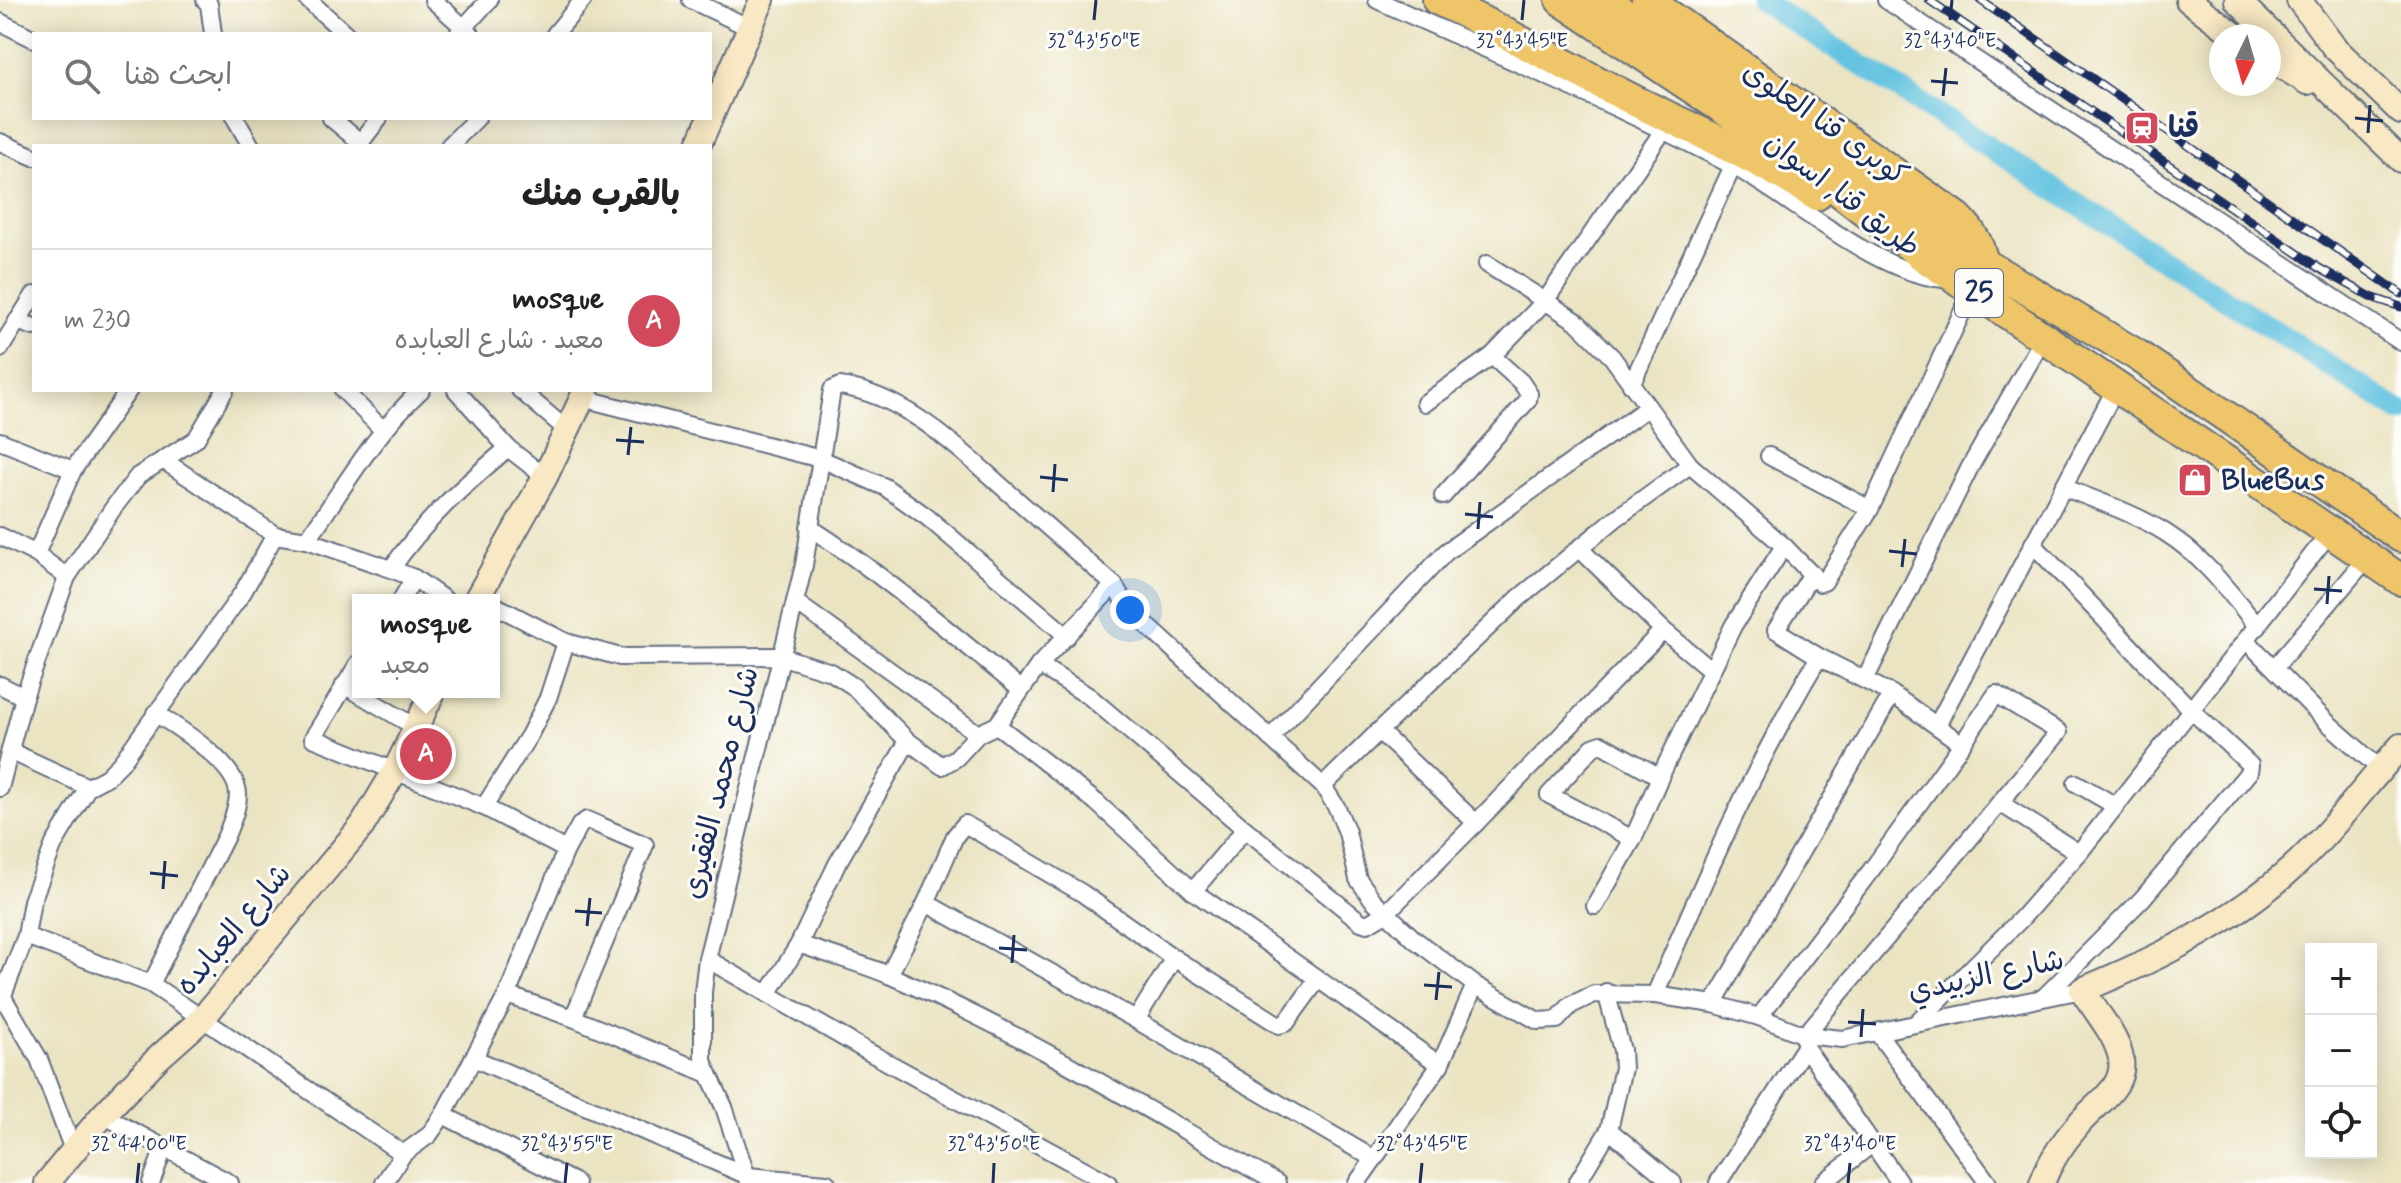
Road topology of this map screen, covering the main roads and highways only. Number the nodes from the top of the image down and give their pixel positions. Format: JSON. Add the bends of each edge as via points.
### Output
{"nodes":[{"id":1,"x":1438,"y":0,"type":"edge"},
{"id":2,"x":1561,"y":0,"type":"edge"},
{"id":3,"x":1604,"y":0,"type":"edge"},
{"id":4,"x":1647,"y":0,"type":"edge"},
{"id":5,"x":1888,"y":231,"type":"junction"},
{"id":6,"x":1972,"y":277,"type":"junction"},
{"id":7,"x":2401,"y":537,"type":"edge"},
{"id":8,"x":2401,"y":580,"type":"edge"}],
"edges":[{"from":1,"to":5,"type":"highway","name":"كوبرى قنا العلوى","via":[[1747,155],[1844,213]]},
{"from":2,"to":5,"type":"highway","name":"طريق قنا, اسوان","number":"25","via":[[1797,158]]},
{"from":3,"to":6,"type":"highway","name":"طريق قنا, اسوان","number":"25"},
{"from":4,"to":6,"type":"highway","name":"كوبرى قنا العلوى","via":[[1958,218],[1978,245]]},
{"from":5,"to":6,"type":"highway","name":"طريق قنا, اسوان","number":"25"},
{"from":6,"to":7,"type":"highway","name":"طريق قنا, اسوان","number":"25","via":[[2137,355]]},
{"from":6,"to":8,"type":"highway","name":"طريق قنا, اسوان","number":"25","via":[[2044,337]]}]}
